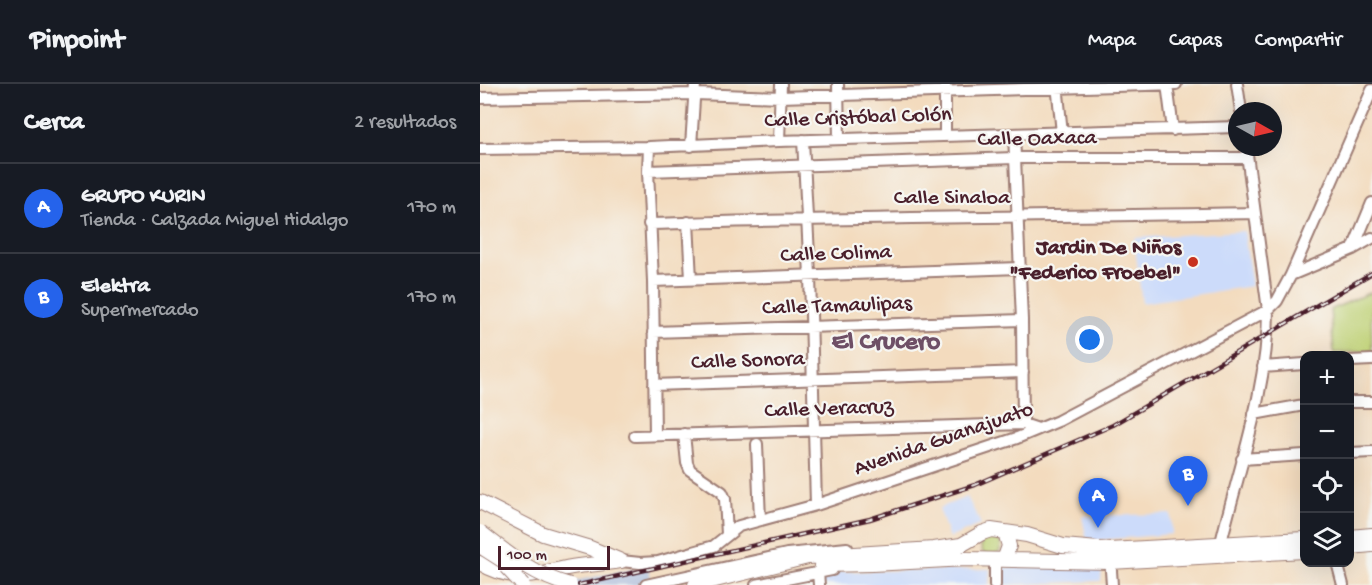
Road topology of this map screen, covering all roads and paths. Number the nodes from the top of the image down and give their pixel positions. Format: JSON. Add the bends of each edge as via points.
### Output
{"nodes":[{"id":1,"x":782,"y":84,"type":"edge"},
{"id":2,"x":1170,"y":84,"type":"edge"},
{"id":3,"x":1237,"y":84,"type":"edge"},
{"id":4,"x":1058,"y":86,"type":"edge"},
{"id":5,"x":945,"y":87,"type":"edge"},
{"id":6,"x":695,"y":89,"type":"edge"},
{"id":7,"x":838,"y":89,"type":"edge"},
{"id":8,"x":1372,"y":90,"type":"edge"},
{"id":9,"x":781,"y":97,"type":"junction"},
{"id":10,"x":480,"y":98,"type":"edge"},
{"id":11,"x":1240,"y":102,"type":"edge"},
{"id":12,"x":1369,"y":105,"type":"edge"},
{"id":13,"x":1228,"y":127,"type":"edge"},
{"id":14,"x":1173,"y":130,"type":"junction"},
{"id":15,"x":1062,"y":133,"type":"junction"},
{"id":16,"x":1014,"y":134,"type":"junction"},
{"id":17,"x":945,"y":136,"type":"junction"},
{"id":18,"x":839,"y":139,"type":"junction"},
{"id":19,"x":803,"y":140,"type":"junction"},
{"id":20,"x":779,"y":141,"type":"junction"},
{"id":21,"x":691,"y":146,"type":"junction"},
{"id":22,"x":650,"y":147,"type":"junction"},
{"id":23,"x":480,"y":149,"type":"edge"},
{"id":24,"x":1228,"y":153,"type":"edge"},
{"id":25,"x":1246,"y":156,"type":"edge"},
{"id":26,"x":1014,"y":158,"type":"junction"},
{"id":27,"x":806,"y":167,"type":"junction"},
{"id":28,"x":648,"y":171,"type":"junction"},
{"id":29,"x":1372,"y":202,"type":"edge"},
{"id":30,"x":1255,"y":213,"type":"junction"},
{"id":31,"x":808,"y":218,"type":"junction"},
{"id":32,"x":1017,"y":218,"type":"junction"},
{"id":33,"x":688,"y":222,"type":"junction"},
{"id":34,"x":649,"y":224,"type":"junction"},
{"id":35,"x":1372,"y":238,"type":"edge"},
{"id":36,"x":1353,"y":249,"type":"junction"},
{"id":37,"x":1020,"y":268,"type":"junction"},
{"id":38,"x":810,"y":275,"type":"junction"},
{"id":39,"x":1291,"y":275,"type":"junction"},
{"id":40,"x":692,"y":279,"type":"junction"},
{"id":41,"x":653,"y":280,"type":"junction"},
{"id":42,"x":1268,"y":310,"type":"junction"},
{"id":43,"x":1022,"y":320,"type":"junction"},
{"id":44,"x":812,"y":327,"type":"junction"},
{"id":45,"x":654,"y":332,"type":"junction"},
{"id":46,"x":1372,"y":360,"type":"edge"},
{"id":47,"x":1354,"y":361,"type":"edge"},
{"id":48,"x":1300,"y":364,"type":"edge"},
{"id":49,"x":1263,"y":368,"type":"junction"},
{"id":50,"x":1023,"y":372,"type":"junction"},
{"id":51,"x":814,"y":379,"type":"junction"},
{"id":52,"x":654,"y":385,"type":"junction"},
{"id":53,"x":1354,"y":402,"type":"edge"},
{"id":54,"x":1372,"y":402,"type":"edge"},
{"id":55,"x":1300,"y":406,"type":"edge"},
{"id":56,"x":1254,"y":414,"type":"junction"},
{"id":57,"x":1023,"y":424,"type":"junction"},
{"id":58,"x":1038,"y":429,"type":"junction"},
{"id":59,"x":814,"y":430,"type":"junction"},
{"id":60,"x":684,"y":434,"type":"junction"},
{"id":61,"x":655,"y":435,"type":"junction"},
{"id":62,"x":635,"y":436,"type":"dead end"},
{"id":63,"x":757,"y":444,"type":"dead end"},
{"id":64,"x":1372,"y":452,"type":"edge"},
{"id":65,"x":1354,"y":453,"type":"edge"},
{"id":66,"x":1300,"y":455,"type":"edge"},
{"id":67,"x":1242,"y":459,"type":"junction"},
{"id":68,"x":480,"y":502,"type":"edge"},
{"id":69,"x":816,"y":505,"type":"junction"},
{"id":70,"x":760,"y":520,"type":"junction"},
{"id":71,"x":480,"y":532,"type":"edge"},
{"id":72,"x":1005,"y":532,"type":"junction"},
{"id":73,"x":982,"y":533,"type":"junction"},
{"id":74,"x":727,"y":534,"type":"junction"},
{"id":75,"x":1372,"y":535,"type":"edge"},
{"id":76,"x":1354,"y":537,"type":"edge"},
{"id":77,"x":1300,"y":540,"type":"edge"},
{"id":78,"x":1372,"y":545,"type":"edge"},
{"id":79,"x":480,"y":546,"type":"edge"},
{"id":80,"x":1354,"y":547,"type":"edge"},
{"id":81,"x":1219,"y":549,"type":"junction"},
{"id":82,"x":1300,"y":550,"type":"edge"},
{"id":83,"x":901,"y":551,"type":"junction"},
{"id":84,"x":1110,"y":556,"type":"junction"},
{"id":85,"x":496,"y":558,"type":"junction"},
{"id":86,"x":621,"y":561,"type":"junction"},
{"id":87,"x":995,"y":561,"type":"junction"},
{"id":88,"x":480,"y":563,"type":"edge"},
{"id":89,"x":872,"y":564,"type":"junction"},
{"id":90,"x":1338,"y":567,"type":"edge"},
{"id":91,"x":818,"y":572,"type":"junction"},
{"id":92,"x":734,"y":580,"type":"edge"},
{"id":93,"x":690,"y":582,"type":"edge"},
{"id":94,"x":522,"y":585,"type":"edge"},
{"id":95,"x":547,"y":585,"type":"edge"},
{"id":96,"x":570,"y":585,"type":"edge"},
{"id":97,"x":648,"y":585,"type":"edge"},
{"id":98,"x":756,"y":585,"type":"edge"},
{"id":99,"x":819,"y":585,"type":"edge"},
{"id":100,"x":995,"y":585,"type":"edge"},
{"id":101,"x":1112,"y":585,"type":"edge"},
{"id":102,"x":1343,"y":585,"type":"edge"}],
"edges":[{"from":1,"to":9,"type":"street"},
{"from":2,"to":4,"type":"street"},
{"from":2,"to":14,"type":"street"},
{"from":3,"to":11,"type":"street"},
{"from":4,"to":5,"type":"street"},
{"from":4,"to":15,"type":"street"},
{"from":5,"to":7,"type":"street"},
{"from":5,"to":17,"type":"street"},
{"from":6,"to":9,"type":"street"},
{"from":6,"to":10,"type":"street"},
{"from":6,"to":21,"type":"street"},
{"from":7,"to":9,"type":"street"},
{"from":7,"to":18,"type":"street"},
{"from":8,"to":12,"type":"street"},
{"from":9,"to":20,"type":"street"},
{"from":12,"to":39,"type":"street"},
{"from":13,"to":14,"type":"street","name":"Calle Cristóbal Colón"},
{"from":14,"to":15,"type":"street","name":"Calle Cristóbal Colón"},
{"from":15,"to":16,"type":"street","name":"Calle Cristóbal Colón"},
{"from":16,"to":17,"type":"street","name":"Calle Cristóbal Colón"},
{"from":16,"to":26,"type":"street"},
{"from":17,"to":18,"type":"street","name":"Calle Cristóbal Colón"},
{"from":18,"to":19,"type":"street","name":"Calle Cristóbal Colón"},
{"from":19,"to":20,"type":"street","name":"Calle Cristóbal Colón"},
{"from":19,"to":27,"type":"street"},
{"from":20,"to":21,"type":"street","name":"Calle Cristóbal Colón"},
{"from":21,"to":22,"type":"street","name":"Calle Cristóbal Colón"},
{"from":22,"to":23,"type":"street","name":"Calle Cristóbal Colón"},
{"from":22,"to":28,"type":"street"},
{"from":24,"to":26,"type":"street","name":"Calle Oaxaca"},
{"from":25,"to":30,"type":"street"},
{"from":26,"to":27,"type":"street","name":"Calle Oaxaca"},
{"from":26,"to":32,"type":"street"},
{"from":27,"to":28,"type":"street","name":"Calle Oaxaca"},
{"from":27,"to":31,"type":"street"},
{"from":28,"to":34,"type":"street"},
{"from":29,"to":36,"type":"street"},
{"from":30,"to":32,"type":"street","name":"Calle Sinaloa"},
{"from":30,"to":42,"type":"street"},
{"from":31,"to":32,"type":"street","name":"Calle Sinaloa"},
{"from":31,"to":33,"type":"street","name":"Calle Sinaloa"},
{"from":31,"to":38,"type":"street"},
{"from":32,"to":37,"type":"street"},
{"from":33,"to":34,"type":"street","name":"Calle Sinaloa"},
{"from":33,"to":40,"type":"street"},
{"from":34,"to":41,"type":"street"},
{"from":35,"to":36,"type":"street"},
{"from":36,"to":39,"type":"street"},
{"from":37,"to":38,"type":"street","name":"Calle Colima"},
{"from":37,"to":43,"type":"street"},
{"from":38,"to":40,"type":"street","name":"Calle Colima"},
{"from":38,"to":44,"type":"street"},
{"from":39,"to":42,"type":"street"},
{"from":40,"to":41,"type":"street","name":"Calle Colima"},
{"from":41,"to":45,"type":"street"},
{"from":42,"to":49,"type":"street"},
{"from":42,"to":58,"type":"street","name":"Avenida Guanajuato"},
{"from":43,"to":44,"type":"street","name":"Calle Tamaulipas"},
{"from":43,"to":50,"type":"street"},
{"from":44,"to":45,"type":"street","name":"Calle Tamaulipas"},
{"from":44,"to":51,"type":"street"},
{"from":45,"to":52,"type":"street"},
{"from":46,"to":47,"type":"street"},
{"from":48,"to":49,"type":"street"},
{"from":49,"to":56,"type":"street"},
{"from":50,"to":51,"type":"street","name":"Calle Sonora"},
{"from":50,"to":57,"type":"street"},
{"from":51,"to":52,"type":"street","name":"Calle Sonora"},
{"from":51,"to":59,"type":"street"},
{"from":52,"to":61,"type":"street"},
{"from":53,"to":54,"type":"street"},
{"from":55,"to":56,"type":"street"},
{"from":56,"to":67,"type":"street"},
{"from":57,"to":58,"type":"street"},
{"from":57,"to":59,"type":"street","name":"Calle Veracruz"},
{"from":58,"to":69,"type":"street","name":"Avenida Guanajuato"},
{"from":59,"to":60,"type":"street","name":"Calle Veracruz"},
{"from":59,"to":69,"type":"street"},
{"from":60,"to":61,"type":"street","name":"Calle Veracruz"},
{"from":60,"to":74,"type":"street","via":[[690,470],[722,492]]},
{"from":61,"to":62,"type":"street","name":"Calle Veracruz"},
{"from":63,"to":70,"type":"street"},
{"from":64,"to":65,"type":"street"},
{"from":66,"to":67,"type":"street"},
{"from":67,"to":81,"type":"street"},
{"from":68,"to":86,"type":"main road","via":[[543,534]]},
{"from":69,"to":70,"type":"street","name":"Avenida Guanajuato"},
{"from":70,"to":74,"type":"street","name":"Avenida Guanajuato"},
{"from":71,"to":96,"type":"main road","bridge":true,"via":[[524,565]]},
{"from":72,"to":73,"type":"main road"},
{"from":72,"to":84,"type":"main road"},
{"from":72,"to":87,"type":"main road","via":[[1009,546]]},
{"from":73,"to":83,"type":"main road","via":[[961,545]]},
{"from":73,"to":87,"type":"main road","via":[[978,548]]},
{"from":74,"to":86,"type":"street","name":"Avenida Guanajuato","via":[[717,545],[658,562]]},
{"from":75,"to":76,"type":"main road"},
{"from":77,"to":81,"type":"main road"},
{"from":78,"to":80,"type":"main road"},
{"from":79,"to":85,"type":"main road","bridge":true},
{"from":81,"to":82,"type":"main road"},
{"from":81,"to":84,"type":"main road"},
{"from":83,"to":92,"type":"main road","via":[[808,557]]},
{"from":83,"to":93,"type":"street","via":[[825,549],[787,554]]},
{"from":84,"to":87,"type":"main road"},
{"from":84,"to":101,"type":"street"},
{"from":85,"to":94,"type":"main road","bridge":true},
{"from":85,"to":95,"type":"main road","bridge":true},
{"from":86,"to":88,"type":"main road","via":[[513,579]]},
{"from":87,"to":89,"type":"main road"},
{"from":87,"to":100,"type":"street"},
{"from":89,"to":91,"type":"street"},
{"from":89,"to":92,"type":"main road","via":[[832,563]]},
{"from":90,"to":102,"type":"street"},
{"from":91,"to":98,"type":"street"},
{"from":91,"to":99,"type":"street"},
{"from":92,"to":93,"type":"main road"},
{"from":93,"to":97,"type":"street"}]}
